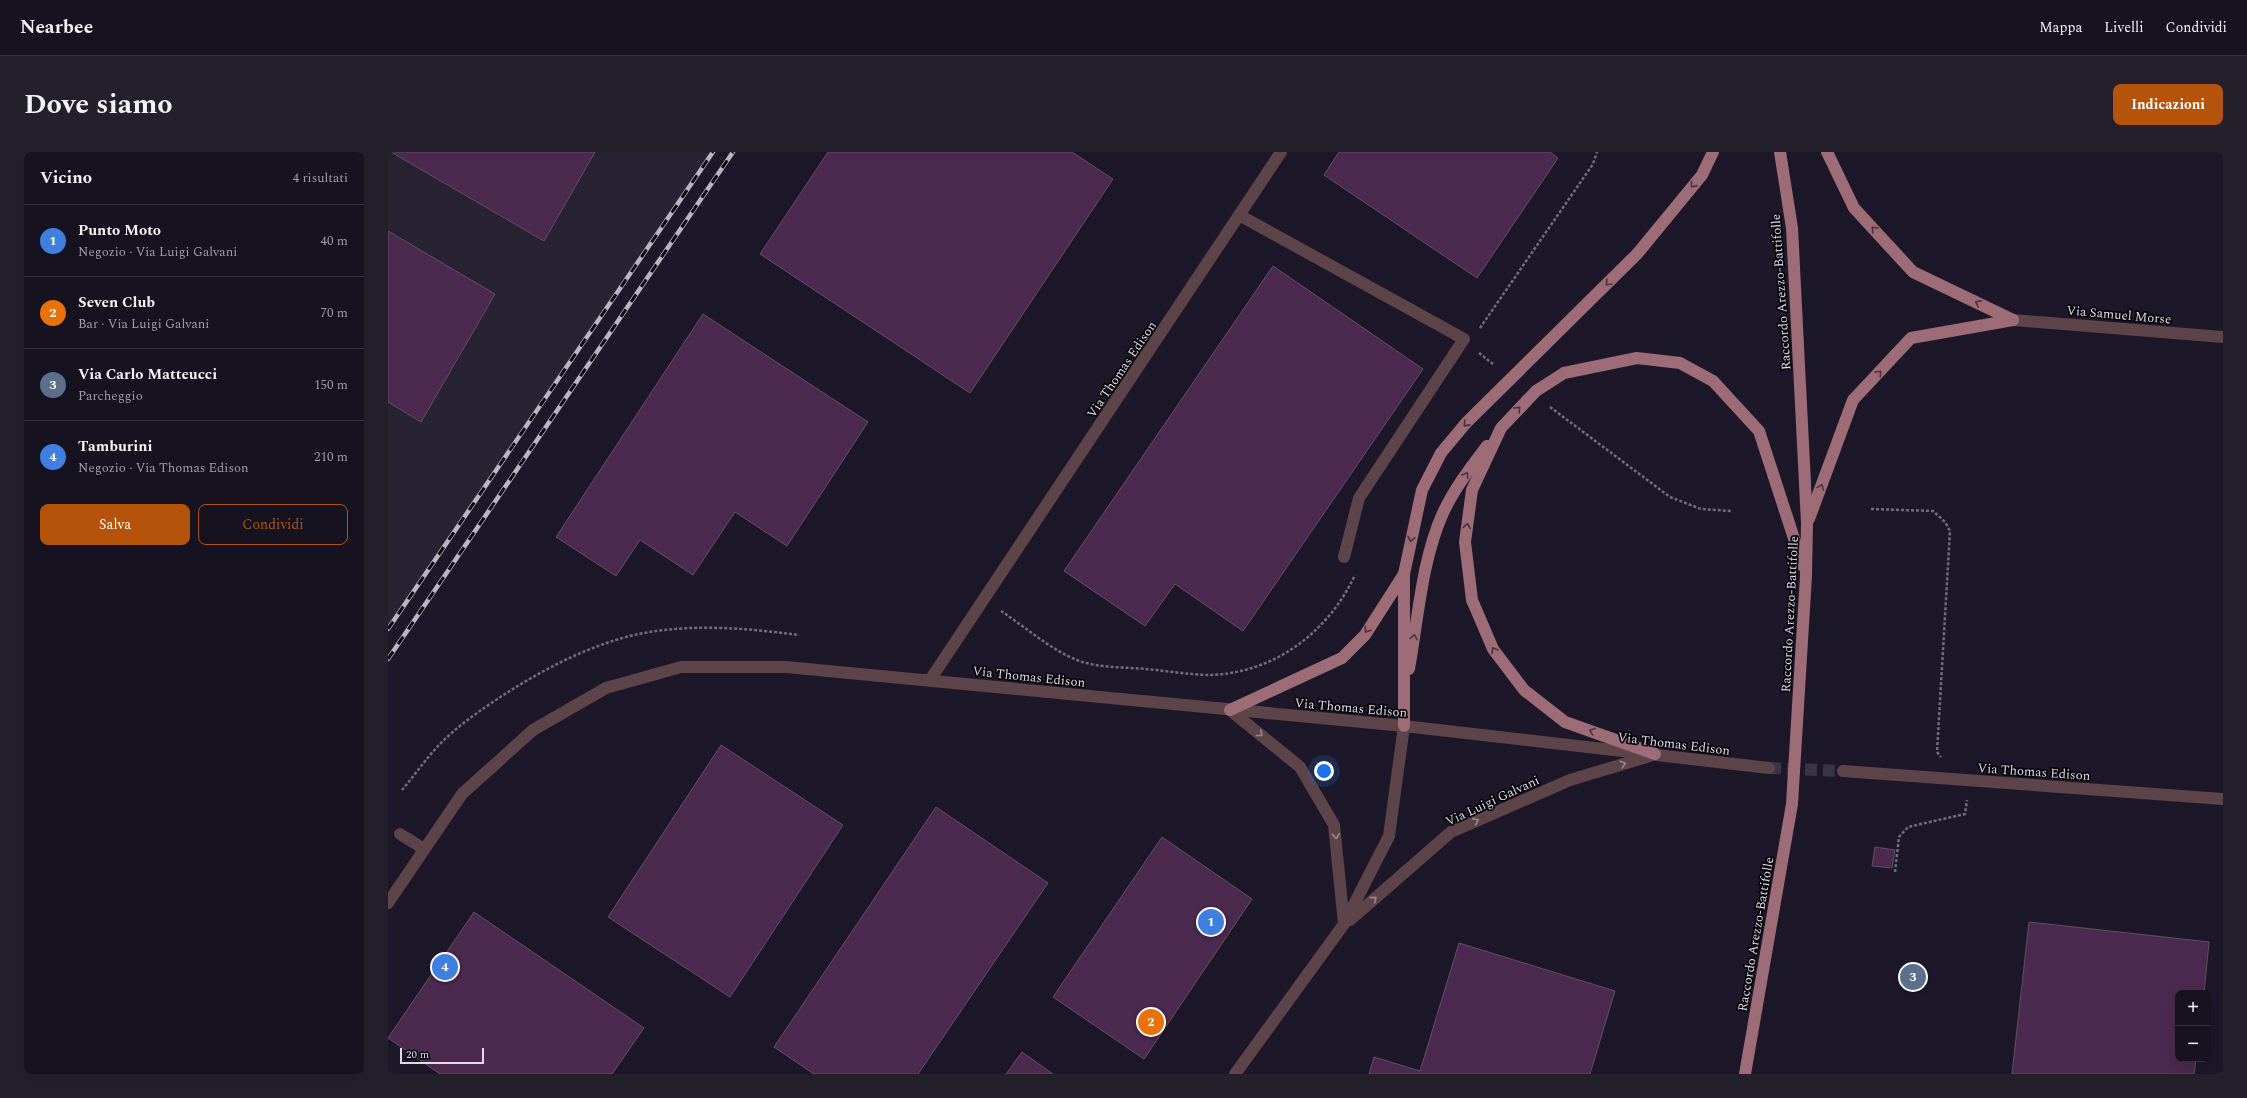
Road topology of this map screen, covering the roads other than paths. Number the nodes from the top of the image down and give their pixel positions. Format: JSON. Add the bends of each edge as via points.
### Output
{"nodes":[{"id":1,"x":1281,"y":152,"type":"edge"},
{"id":2,"x":1713,"y":152,"type":"edge"},
{"id":3,"x":1780,"y":152,"type":"edge"},
{"id":4,"x":1827,"y":152,"type":"edge"},
{"id":5,"x":1239,"y":215,"type":"junction"},
{"id":6,"x":2013,"y":320,"type":"junction"},
{"id":7,"x":2223,"y":337,"type":"edge"},
{"id":8,"x":1500,"y":428,"type":"junction"},
{"id":9,"x":1807,"y":523,"type":"junction"},
{"id":10,"x":1344,"y":557,"type":"dead end"},
{"id":11,"x":1404,"y":574,"type":"junction"},
{"id":12,"x":1806,"y":576,"type":"junction"},
{"id":13,"x":930,"y":680,"type":"junction"},
{"id":14,"x":1403,"y":703,"type":"junction"},
{"id":15,"x":1230,"y":710,"type":"junction"},
{"id":16,"x":1404,"y":726,"type":"junction"},
{"id":17,"x":1655,"y":754,"type":"junction"},
{"id":18,"x":1769,"y":768,"type":"tunnel mouth"},
{"id":19,"x":1843,"y":771,"type":"tunnel mouth"},
{"id":20,"x":2223,"y":799,"type":"edge"},
{"id":21,"x":400,"y":834,"type":"dead end"},
{"id":22,"x":424,"y":849,"type":"junction"},
{"id":23,"x":388,"y":903,"type":"edge"},
{"id":24,"x":1344,"y":924,"type":"junction"},
{"id":25,"x":1235,"y":1074,"type":"edge"},
{"id":26,"x":1745,"y":1074,"type":"edge"}],
"edges":[{"from":1,"to":5,"type":"street","name":"Via Thomas Edison"},
{"from":2,"to":11,"type":"main road","one_way":true,"via":[[1702,175],[1637,254],[1466,423],[1441,453],[1422,490]]},
{"from":3,"to":9,"type":"main road","name":"Raccordo Arezzo-Battifolle","via":[[1792,228]]},
{"from":6,"to":4,"type":"main road","one_way":true,"via":[[1913,272],[1854,208]]},
{"from":5,"to":10,"type":"street","via":[[1464,339],[1359,498]]},
{"from":5,"to":13,"type":"street","name":"Via Thomas Edison"},
{"from":6,"to":7,"type":"street","name":"Via Samuel Morse"},
{"from":9,"to":6,"type":"main road","one_way":true,"via":[[1854,400],[1911,338]]},
{"from":8,"to":12,"type":"main road","one_way":true,"via":[[1536,391],[1564,373],[1637,358],[1680,364],[1713,381],[1759,431]]},
{"from":14,"to":8,"type":"main road","one_way":true,"via":[[1429,555],[1443,513],[1469,470]]},
{"from":17,"to":8,"type":"main road","one_way":true,"via":[[1565,722],[1524,690],[1493,650],[1472,600],[1465,542],[1472,490]]},
{"from":9,"to":12,"type":"main road","name":"Raccordo Arezzo-Battifolle"},
{"from":11,"to":14,"type":"main road"},
{"from":11,"to":15,"type":"main road","one_way":true,"via":[[1365,635],[1342,658]]},
{"from":12,"to":26,"type":"main road","name":"Raccordo Arezzo-Battifolle","via":[[1792,804]]},
{"from":13,"to":15,"type":"street","name":"Via Thomas Edison"},
{"from":13,"to":22,"type":"street","name":"Via Thomas Edison","via":[[769,665],[681,667],[606,688],[533,730],[462,794]]},
{"from":14,"to":16,"type":"main road"},
{"from":15,"to":16,"type":"street","name":"Via Thomas Edison"},
{"from":15,"to":24,"type":"street","one_way":true,"via":[[1300,767],[1334,825]]},
{"from":16,"to":17,"type":"street","name":"Via Thomas Edison"},
{"from":16,"to":24,"type":"street","name":"Via Luigi Galvani","via":[[1389,836]]},
{"from":17,"to":18,"type":"street","name":"Via Thomas Edison"},
{"from":24,"to":17,"type":"street","name":"Via Luigi Galvani","one_way":true,"via":[[1451,832],[1570,780]]},
{"from":19,"to":20,"type":"street","name":"Via Thomas Edison"},
{"from":21,"to":22,"type":"street"},
{"from":22,"to":23,"type":"street","name":"Via Thomas Edison"},
{"from":24,"to":25,"type":"street","name":"Via Luigi Galvani"}]}
